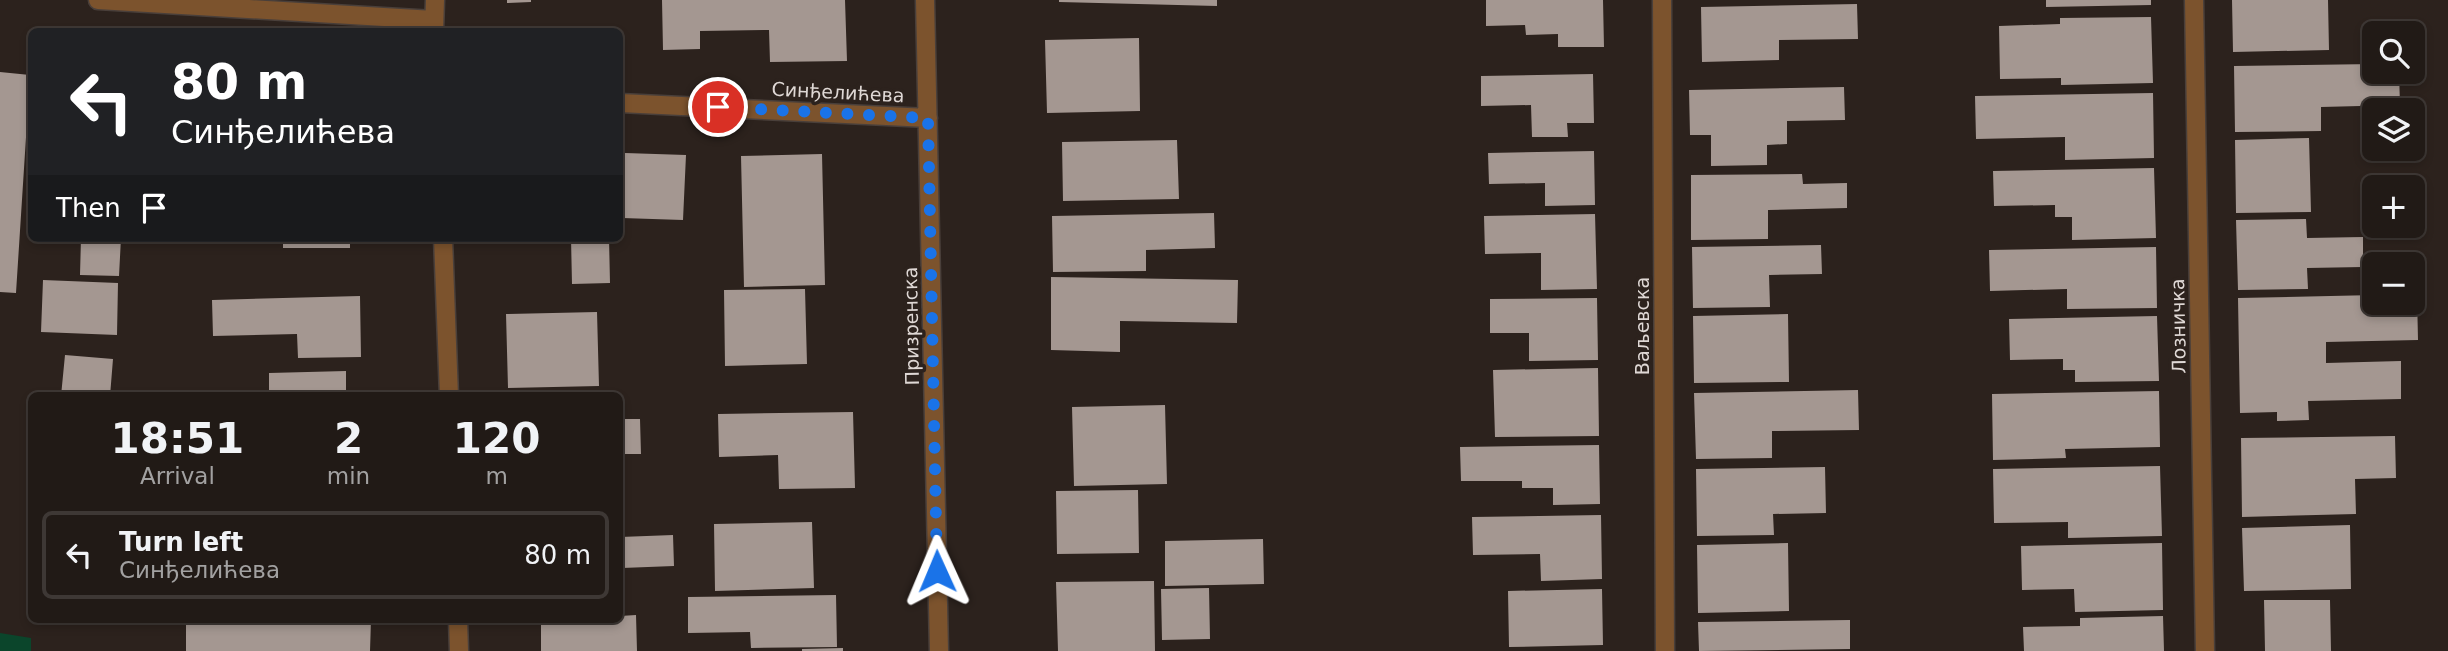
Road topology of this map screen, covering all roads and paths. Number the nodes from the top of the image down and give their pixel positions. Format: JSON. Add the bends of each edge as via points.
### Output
{"nodes":[{"id":1,"x":98,"y":0,"type":"edge"},
{"id":2,"x":435,"y":0,"type":"edge"},
{"id":3,"x":925,"y":0,"type":"edge"},
{"id":4,"x":1661,"y":0,"type":"edge"},
{"id":5,"x":2194,"y":0,"type":"edge"},
{"id":6,"x":434,"y":26,"type":"edge"},
{"id":7,"x":623,"y":103,"type":"edge"},
{"id":8,"x":928,"y":118,"type":"junction"},
{"id":9,"x":443,"y":242,"type":"edge"},
{"id":10,"x":449,"y":392,"type":"edge"},
{"id":11,"x":458,"y":623,"type":"edge"},
{"id":12,"x":459,"y":651,"type":"edge"},
{"id":13,"x":939,"y":651,"type":"edge"},
{"id":14,"x":1665,"y":651,"type":"edge"},
{"id":15,"x":2205,"y":651,"type":"edge"}],
"edges":[{"from":1,"to":6,"type":"street"},
{"from":2,"to":6,"type":"street"},
{"from":3,"to":8,"type":"street","name":"Призренска"},
{"from":4,"to":14,"type":"street","name":"Ваљевска"},
{"from":5,"to":15,"type":"street","name":"Лозничка"},
{"from":7,"to":8,"type":"street","name":"Синђелићева"},
{"from":8,"to":13,"type":"street","name":"Призренска"},
{"from":9,"to":10,"type":"street"},
{"from":11,"to":12,"type":"street"}]}
